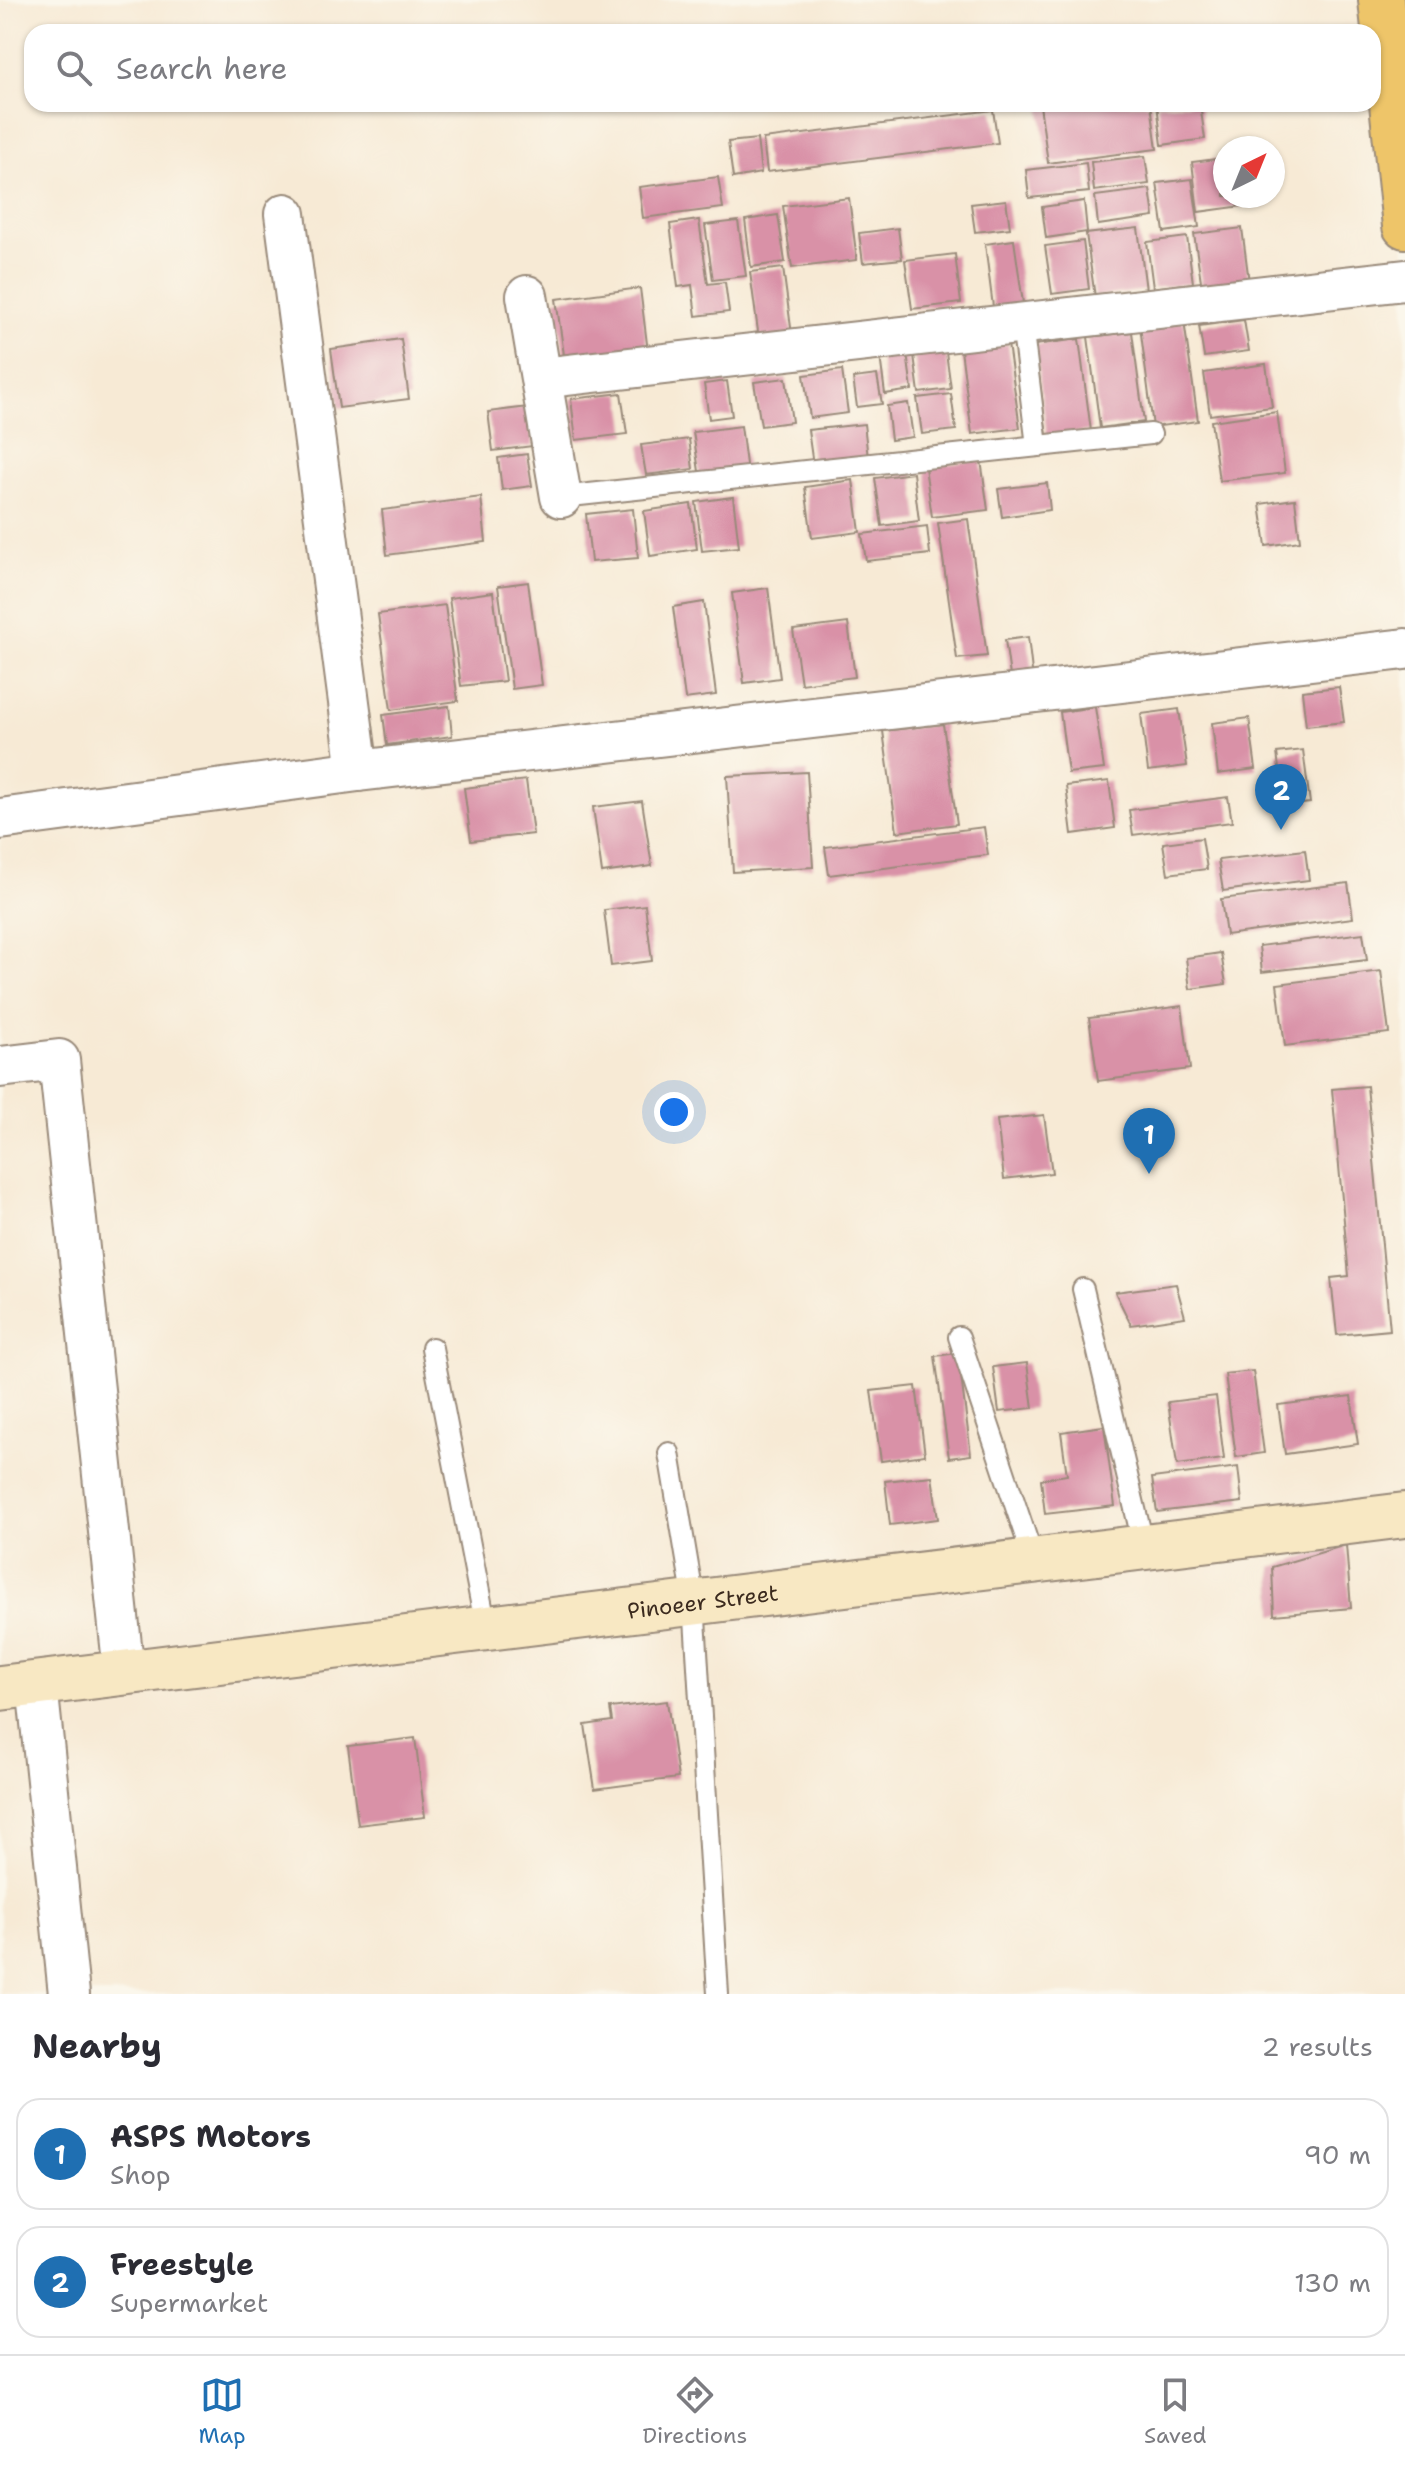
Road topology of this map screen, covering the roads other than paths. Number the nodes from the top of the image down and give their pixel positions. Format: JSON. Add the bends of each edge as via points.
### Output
{"nodes":[{"id":1,"x":1381,"y":0,"type":"edge"},
{"id":2,"x":285,"y":214,"type":"dead end"},
{"id":3,"x":1405,"y":226,"type":"edge"},
{"id":4,"x":1405,"y":280,"type":"edge"},
{"id":5,"x":527,"y":296,"type":"dead end"},
{"id":6,"x":1022,"y":324,"type":"junction"},
{"id":7,"x":541,"y":378,"type":"junction"},
{"id":8,"x":1151,"y":434,"type":"dead end"},
{"id":9,"x":1037,"y":446,"type":"junction"},
{"id":10,"x":561,"y":497,"type":"joint"},
{"id":11,"x":1405,"y":649,"type":"edge"},
{"id":12,"x":358,"y":771,"type":"junction"},
{"id":13,"x":0,"y":819,"type":"edge"},
{"id":14,"x":0,"y":1067,"type":"edge"},
{"id":15,"x":1083,"y":1289,"type":"dead end"},
{"id":16,"x":959,"y":1337,"type":"dead end"},
{"id":17,"x":432,"y":1348,"type":"dead end"},
{"id":18,"x":669,"y":1453,"type":"dead end"},
{"id":19,"x":1405,"y":1515,"type":"edge"},
{"id":20,"x":1144,"y":1547,"type":"junction"},
{"id":21,"x":1034,"y":1561,"type":"junction"},
{"id":22,"x":694,"y":1602,"type":"junction"},
{"id":23,"x":486,"y":1628,"type":"junction"},
{"id":24,"x":124,"y":1673,"type":"junction"},
{"id":25,"x":19,"y":1686,"type":"edge"},
{"id":26,"x":69,"y":1994,"type":"edge"},
{"id":27,"x":718,"y":1994,"type":"edge"}],
"edges":[{"from":1,"to":3,"type":"highway"},
{"from":2,"to":12,"type":"street"},
{"from":4,"to":6,"type":"street"},
{"from":5,"to":7,"type":"street"},
{"from":6,"to":7,"type":"street"},
{"from":6,"to":9,"type":"lane"},
{"from":7,"to":10,"type":"street"},
{"from":8,"to":9,"type":"lane"},
{"from":9,"to":10,"type":"lane"},
{"from":11,"to":12,"type":"street"},
{"from":12,"to":13,"type":"street"},
{"from":14,"to":24,"type":"street","via":[[59,1060]]},
{"from":15,"to":20,"type":"lane"},
{"from":16,"to":21,"type":"lane"},
{"from":17,"to":23,"type":"lane"},
{"from":18,"to":22,"type":"lane"},
{"from":19,"to":20,"type":"main road","name":"Pinoeer Street"},
{"from":20,"to":21,"type":"main road","name":"Pinoeer Street"},
{"from":21,"to":22,"type":"main road","name":"Pinoeer Street"},
{"from":22,"to":23,"type":"main road","name":"Pinoeer Street"},
{"from":22,"to":27,"type":"lane"},
{"from":23,"to":24,"type":"main road","name":"Pinoeer Street"},
{"from":24,"to":25,"type":"main road","name":"Pinoeer Street"},
{"from":25,"to":26,"type":"street"}]}
